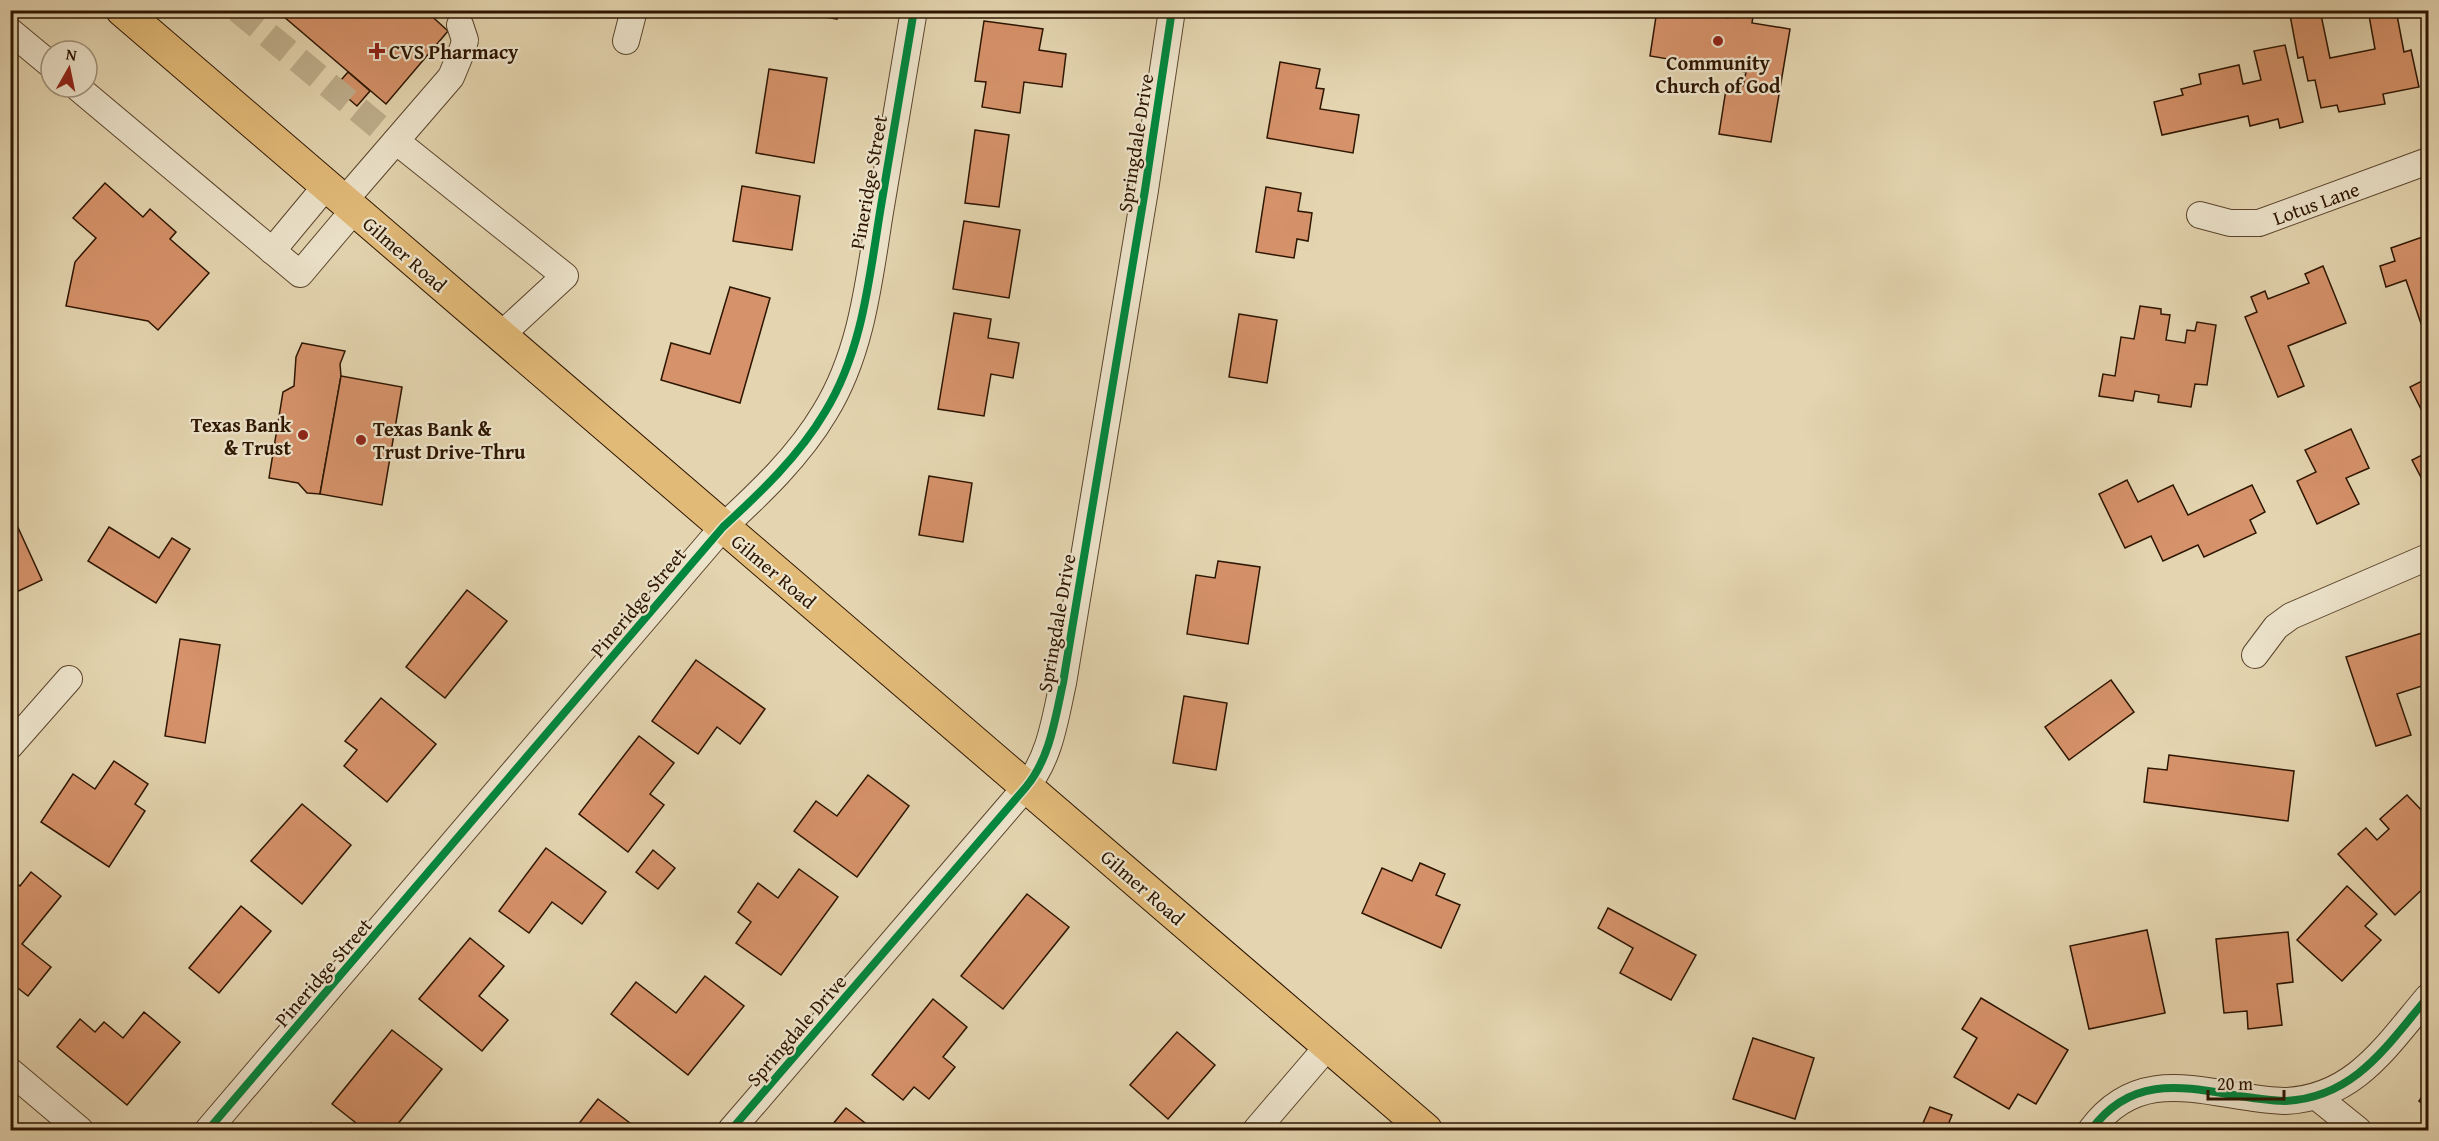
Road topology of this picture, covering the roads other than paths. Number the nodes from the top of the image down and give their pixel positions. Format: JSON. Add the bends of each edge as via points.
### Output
{"nodes":[{"id":1,"x":122,"y":10,"type":"edge"},
{"id":2,"x":634,"y":10,"type":"edge"},
{"id":3,"x":914,"y":10,"type":"edge"},
{"id":4,"x":1172,"y":10,"type":"edge"},
{"id":5,"x":460,"y":25,"type":"dead end"},
{"id":6,"x":10,"y":31,"type":"edge"},
{"id":7,"x":626,"y":41,"type":"dead end"},
{"id":8,"x":39,"y":55,"type":"edge"},
{"id":9,"x":91,"y":99,"type":"edge"},
{"id":10,"x":396,"y":141,"type":"junction"},
{"id":11,"x":2428,"y":161,"type":"edge"},
{"id":12,"x":342,"y":199,"type":"junction"},
{"id":13,"x":2200,"y":215,"type":"dead end"},
{"id":14,"x":272,"y":250,"type":"junction"},
{"id":15,"x":500,"y":336,"type":"junction"},
{"id":16,"x":723,"y":527,"type":"junction"},
{"id":17,"x":2428,"y":557,"type":"edge"},
{"id":18,"x":2255,"y":655,"type":"dead end"},
{"id":19,"x":69,"y":679,"type":"dead end"},
{"id":20,"x":10,"y":746,"type":"edge"},
{"id":21,"x":1026,"y":787,"type":"junction"},
{"id":22,"x":2428,"y":997,"type":"edge"},
{"id":23,"x":1328,"y":1046,"type":"junction"},
{"id":24,"x":10,"y":1071,"type":"edge"},
{"id":25,"x":2317,"y":1098,"type":"junction"},
{"id":26,"x":80,"y":1131,"type":"edge"},
{"id":27,"x":208,"y":1131,"type":"edge"},
{"id":28,"x":731,"y":1131,"type":"edge"},
{"id":29,"x":1256,"y":1131,"type":"edge"},
{"id":30,"x":1426,"y":1131,"type":"edge"},
{"id":31,"x":2091,"y":1131,"type":"edge"},
{"id":32,"x":2358,"y":1131,"type":"edge"}],
"edges":[{"from":1,"to":12,"type":"main road","name":"Gilmer Road"},
{"from":2,"to":7,"type":"street"},
{"from":3,"to":16,"type":"street","name":"Pineridge Street","via":[[857,337],[833,398],[816,428],[763,490]]},
{"from":4,"to":21,"type":"street","name":"Springdale Drive","via":[[1062,683],[1046,753]]},
{"from":5,"to":10,"type":"street","via":[[465,40],[457,67]]},
{"from":6,"to":8,"type":"street"},
{"from":9,"to":14,"type":"street"},
{"from":10,"to":12,"type":"street"},
{"from":10,"to":15,"type":"street","via":[[565,276]]},
{"from":11,"to":13,"type":"street","name":"Lotus Lane","via":[[2259,223],[2230,223]]},
{"from":12,"to":14,"type":"street"},
{"from":12,"to":14,"type":"street","via":[[300,274]]},
{"from":12,"to":15,"type":"main road","name":"Gilmer Road"},
{"from":15,"to":16,"type":"main road","name":"Gilmer Road"},
{"from":16,"to":21,"type":"main road","name":"Gilmer Road"},
{"from":16,"to":27,"type":"street","name":"Pineridge Street"},
{"from":17,"to":18,"type":"street","via":[[2291,616],[2276,627]]},
{"from":19,"to":20,"type":"street"},
{"from":21,"to":23,"type":"main road","name":"Gilmer Road"},
{"from":21,"to":28,"type":"street","name":"Springdale Drive"},
{"from":22,"to":25,"type":"street","via":[[2369,1066]]},
{"from":23,"to":29,"type":"street"},
{"from":23,"to":30,"type":"main road","name":"Gilmer Road"},
{"from":24,"to":26,"type":"street"},
{"from":25,"to":31,"type":"street","via":[[2267,1101],[2154,1088],[2115,1105]]},
{"from":25,"to":32,"type":"street"}]}
